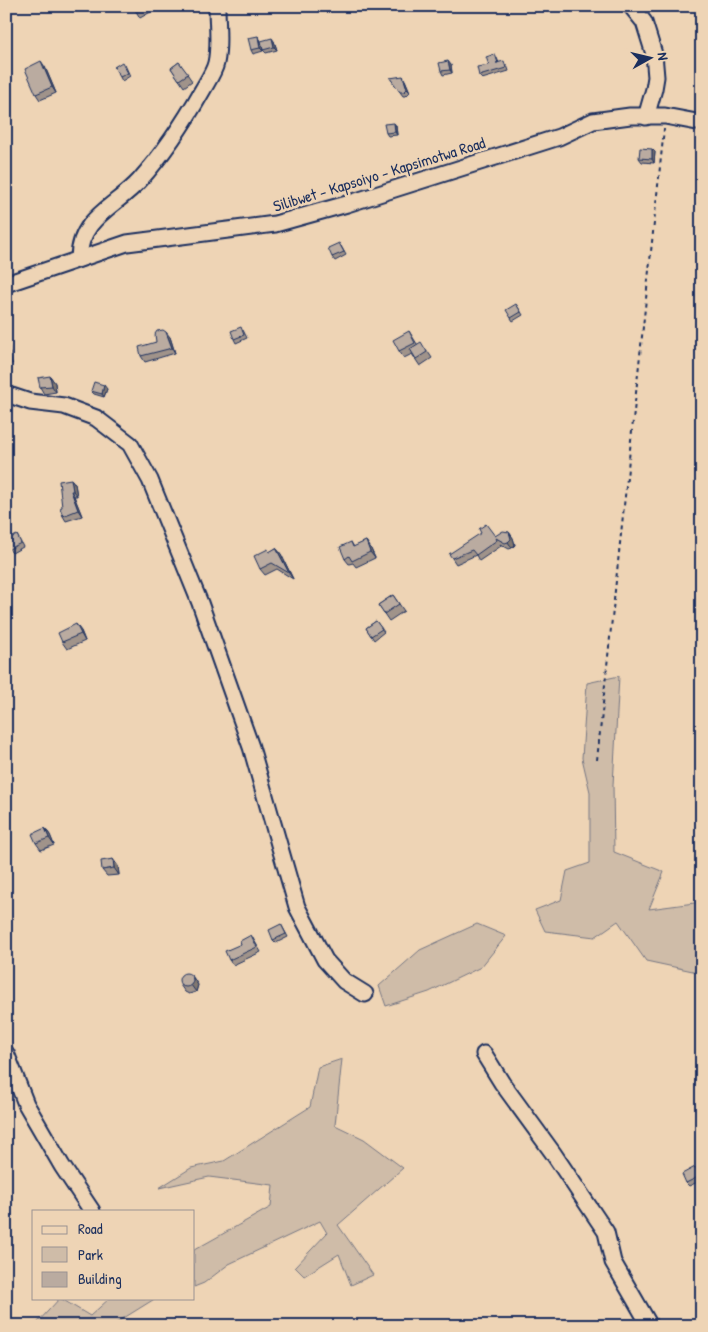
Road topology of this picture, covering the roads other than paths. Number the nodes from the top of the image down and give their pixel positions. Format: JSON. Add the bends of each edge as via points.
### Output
{"nodes":[{"id":1,"x":217,"y":6,"type":"edge"},
{"id":2,"x":631,"y":6,"type":"edge"},
{"id":3,"x":646,"y":117,"type":"junction"},
{"id":4,"x":702,"y":123,"type":"edge"},
{"id":5,"x":79,"y":259,"type":"junction"},
{"id":6,"x":6,"y":284,"type":"edge"},
{"id":7,"x":6,"y":394,"type":"edge"},
{"id":8,"x":364,"y":994,"type":"dead end"},
{"id":9,"x":6,"y":1053,"type":"edge"},
{"id":10,"x":484,"y":1054,"type":"dead end"},
{"id":11,"x":91,"y":1210,"type":"edge"},
{"id":12,"x":650,"y":1326,"type":"edge"}],
"edges":[{"from":1,"to":5,"type":"street","via":[[216,64],[207,82],[162,154],[138,182],[99,213],[81,241]]},
{"from":2,"to":3,"type":"street","via":[[644,22],[654,54],[656,77]]},
{"from":3,"to":4,"type":"street","name":"Silibwet - Kapsoiyo - Kapsimotwa Road","via":[[665,116]]},
{"from":3,"to":5,"type":"street","name":"Silibwet - Kapsoiyo - Kapsimotwa Road","via":[[592,121],[559,137],[275,224],[128,243]]},
{"from":5,"to":6,"type":"street","name":"Silibwet - Kapsoiyo - Kapsimotwa Road"},
{"from":7,"to":8,"type":"street","via":[[30,402],[64,406],[96,418],[130,444],[150,480],[200,603],[251,747],[297,906],[325,960],[344,981]]},
{"from":9,"to":11,"type":"street","via":[[26,1104]]},
{"from":10,"to":12,"type":"street","via":[[606,1232],[613,1262]]}]}
